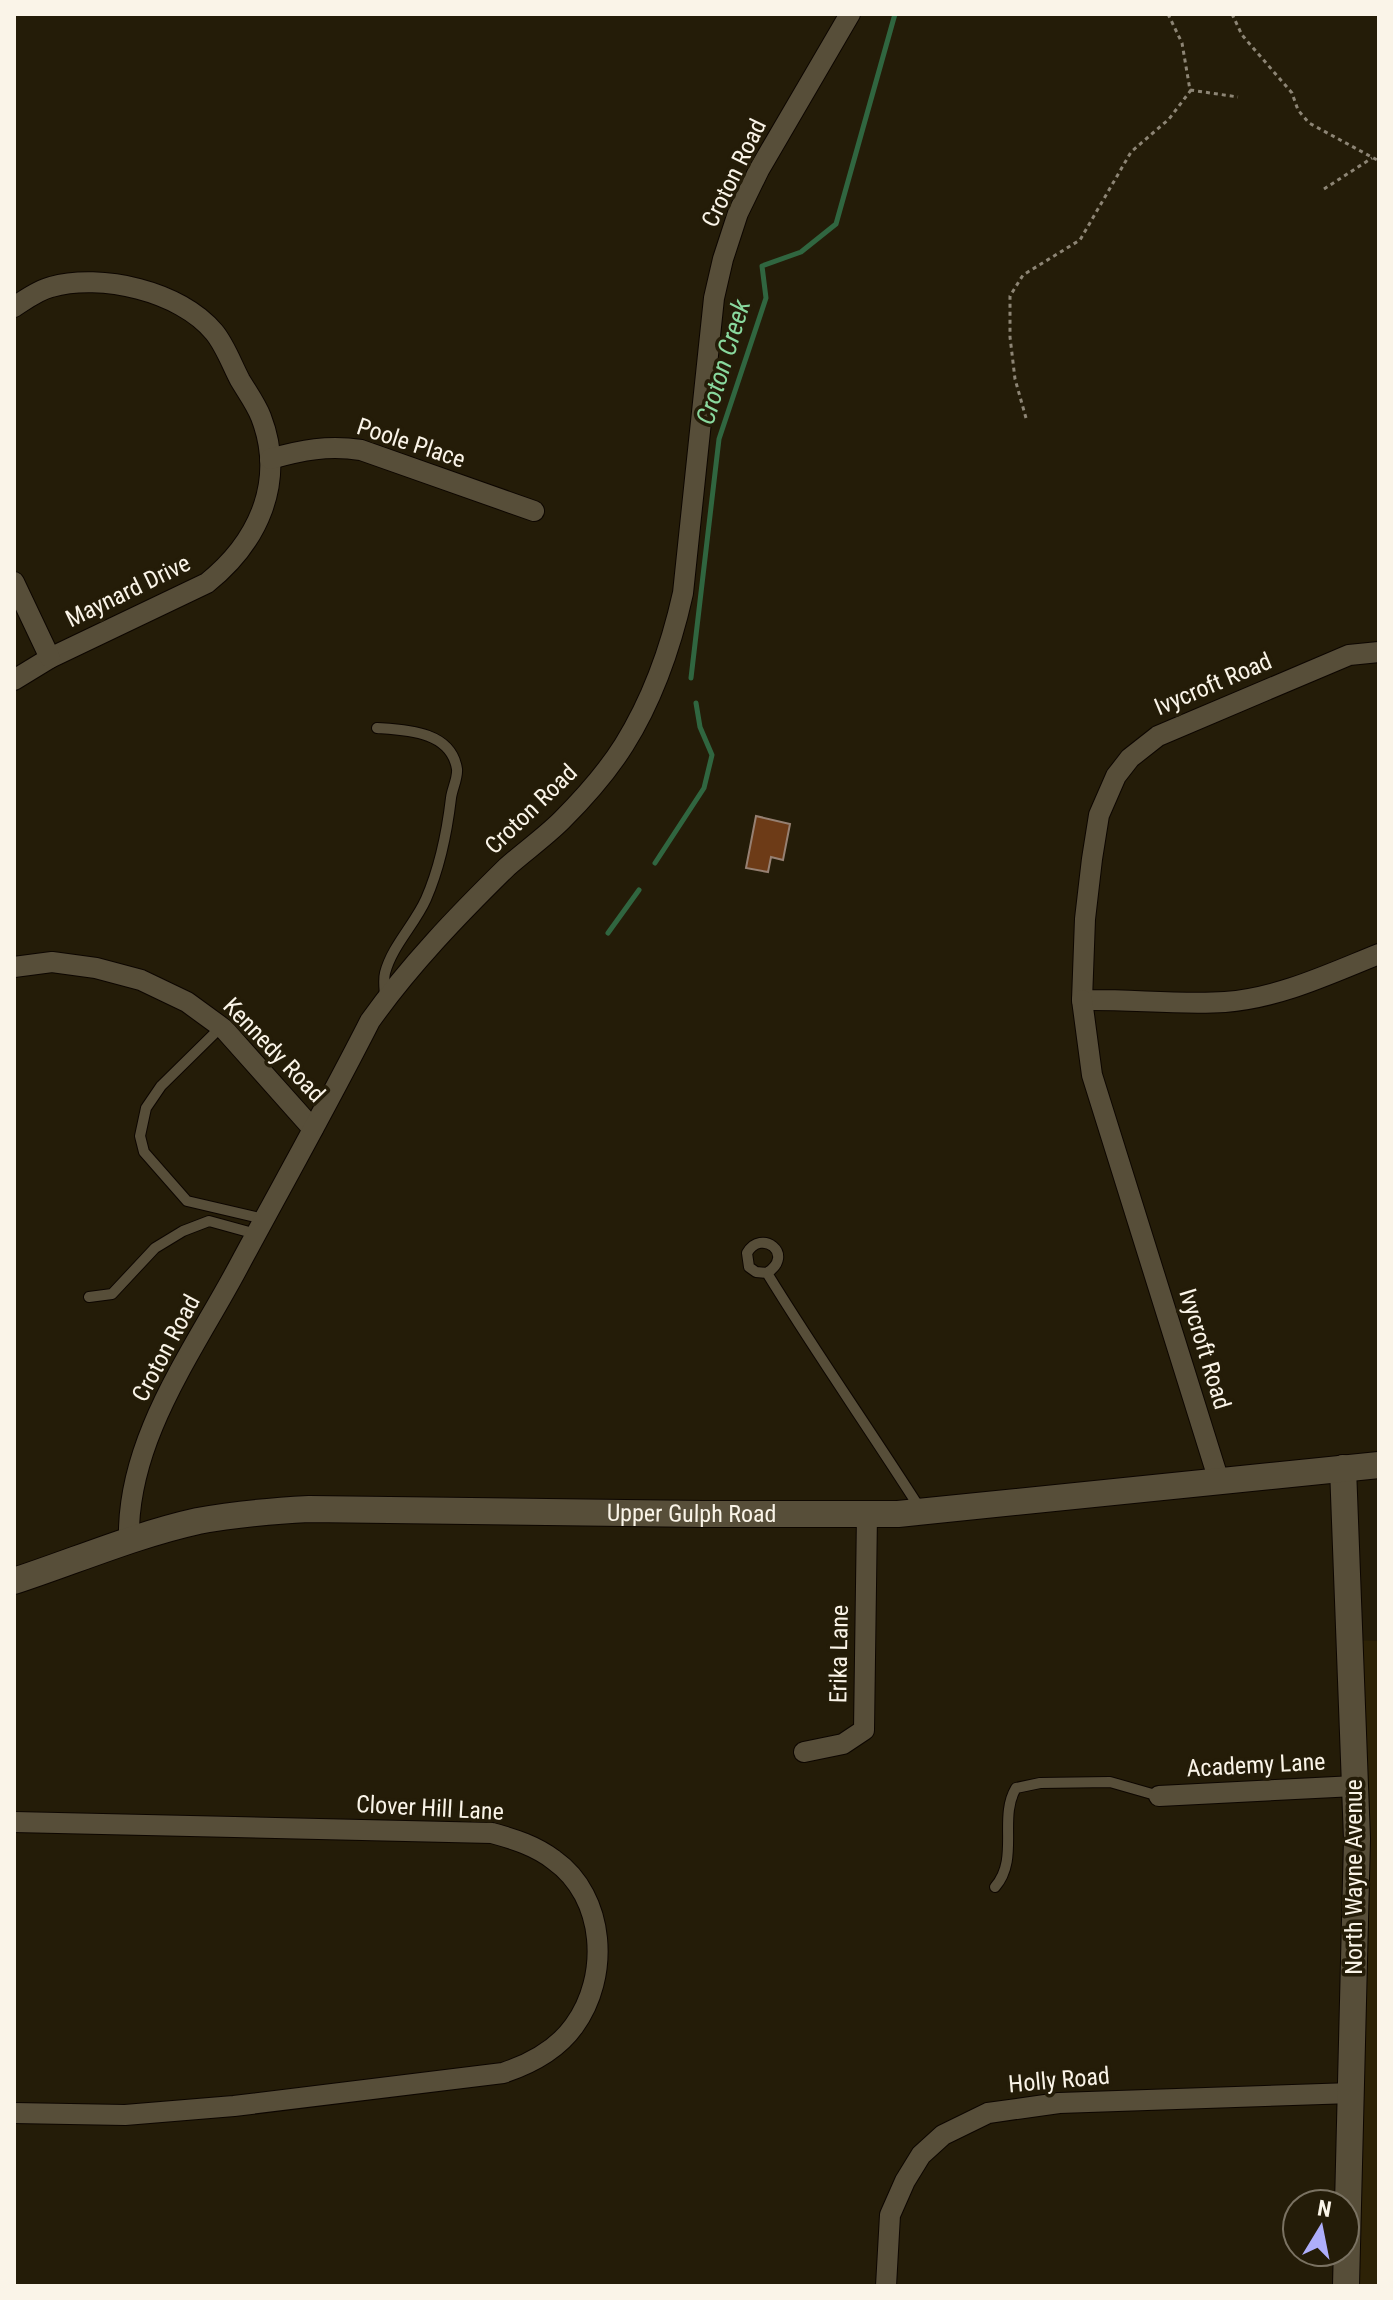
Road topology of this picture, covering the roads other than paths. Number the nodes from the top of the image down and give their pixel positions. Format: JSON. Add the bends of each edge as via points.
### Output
{"nodes":[{"id":1,"x":850,"y":14,"type":"edge"},
{"id":2,"x":14,"y":307,"type":"edge"},
{"id":3,"x":270,"y":459,"type":"junction"},
{"id":4,"x":534,"y":511,"type":"dead end"},
{"id":5,"x":14,"y":582,"type":"edge"},
{"id":6,"x":1379,"y":652,"type":"edge"},
{"id":7,"x":50,"y":658,"type":"junction"},
{"id":8,"x":14,"y":680,"type":"edge"},
{"id":9,"x":377,"y":728,"type":"dead end"},
{"id":10,"x":1379,"y":954,"type":"edge"},
{"id":11,"x":14,"y":967,"type":"edge"},
{"id":12,"x":385,"y":1000,"type":"junction"},
{"id":13,"x":1082,"y":1000,"type":"junction"},
{"id":14,"x":221,"y":1027,"type":"junction"},
{"id":15,"x":313,"y":1129,"type":"junction"},
{"id":16,"x":260,"y":1226,"type":"junction"},
{"id":17,"x":767,"y":1273,"type":"dead end"},
{"id":18,"x":89,"y":1297,"type":"dead end"},
{"id":19,"x":1379,"y":1465,"type":"edge"},
{"id":20,"x":1343,"y":1468,"type":"junction"},
{"id":21,"x":1219,"y":1481,"type":"junction"},
{"id":22,"x":922,"y":1511,"type":"junction"},
{"id":23,"x":867,"y":1514,"type":"junction"},
{"id":24,"x":129,"y":1541,"type":"junction"},
{"id":25,"x":14,"y":1581,"type":"edge"},
{"id":26,"x":804,"y":1752,"type":"dead end"},
{"id":27,"x":1355,"y":1786,"type":"junction"},
{"id":28,"x":1159,"y":1796,"type":"joint"},
{"id":29,"x":14,"y":1822,"type":"edge"},
{"id":30,"x":995,"y":1887,"type":"dead end"},
{"id":31,"x":1352,"y":2093,"type":"junction"},
{"id":32,"x":14,"y":2113,"type":"edge"},
{"id":33,"x":886,"y":2286,"type":"edge"},
{"id":34,"x":1346,"y":2286,"type":"edge"}],
"edges":[{"from":1,"to":12,"type":"street","name":"Croton Road","via":[[759,170],[723,259],[714,298],[683,593],[661,673],[644,711],[598,780],[508,867]]},
{"from":2,"to":3,"type":"street","name":"Maynard Drive","via":[[50,287],[81,283],[121,285],[172,301],[214,332],[260,416]]},
{"from":3,"to":4,"type":"street","name":"Poole Place","via":[[312,448],[361,450]]},
{"from":3,"to":7,"type":"street","name":"Maynard Drive","via":[[260,516],[228,566],[207,583]]},
{"from":5,"to":7,"type":"street","name":"Maynard Drive"},
{"from":6,"to":13,"type":"street","name":"Ivycroft Road","via":[[1349,655],[1158,736],[1130,758],[1099,815],[1085,919]]},
{"from":7,"to":8,"type":"street","name":"Maynard Drive"},
{"from":9,"to":12,"type":"lane","via":[[417,731],[433,738],[451,752],[457,771],[436,870],[426,900],[385,975]]},
{"from":10,"to":13,"type":"street","via":[[1299,986],[1252,998]]},
{"from":11,"to":14,"type":"street","name":"Kennedy Road","via":[[52,962],[141,980],[187,1002]]},
{"from":12,"to":15,"type":"street","name":"Croton Road"},
{"from":13,"to":21,"type":"street","name":"Ivycroft Road","via":[[1092,1075]]},
{"from":14,"to":15,"type":"street","name":"Kennedy Road"},
{"from":14,"to":16,"type":"lane","via":[[161,1086],[146,1108],[140,1136],[144,1152],[187,1201]]},
{"from":15,"to":16,"type":"street","name":"Croton Road"},
{"from":16,"to":18,"type":"lane","via":[[209,1221],[183,1231],[155,1248],[112,1294]]},
{"from":16,"to":24,"type":"street","name":"Croton Road","via":[[163,1405],[138,1464]]},
{"from":17,"to":22,"type":"lane"},
{"from":19,"to":20,"type":"street","name":"Upper Gulph Road"},
{"from":20,"to":21,"type":"street","name":"Upper Gulph Road"},
{"from":20,"to":27,"type":"street","name":"North Wayne Avenue"},
{"from":21,"to":22,"type":"street","name":"Upper Gulph Road"},
{"from":22,"to":23,"type":"street","name":"Upper Gulph Road"},
{"from":23,"to":24,"type":"street","name":"Upper Gulph Road","via":[[309,1509],[198,1521]]},
{"from":23,"to":26,"type":"street","name":"Erika Lane","via":[[864,1730],[843,1744]]},
{"from":24,"to":25,"type":"street","name":"Upper Gulph Road"},
{"from":27,"to":28,"type":"street","name":"Academy Lane"},
{"from":27,"to":31,"type":"street","name":"North Wayne Avenue"},
{"from":28,"to":30,"type":"lane","via":[[1110,1782],[1016,1788],[1005,1875]]},
{"from":29,"to":32,"type":"street","name":"Clover Hill Lane","via":[[492,1833],[541,1851],[571,1876],[591,1911],[599,1961],[588,2001],[574,2026],[544,2055],[503,2073],[125,2115]]},
{"from":31,"to":33,"type":"street","name":"Holly Road","via":[[1059,2103],[988,2113],[943,2135],[921,2155],[905,2181],[890,2215]]},
{"from":31,"to":34,"type":"street","name":"North Wayne Avenue"}]}
